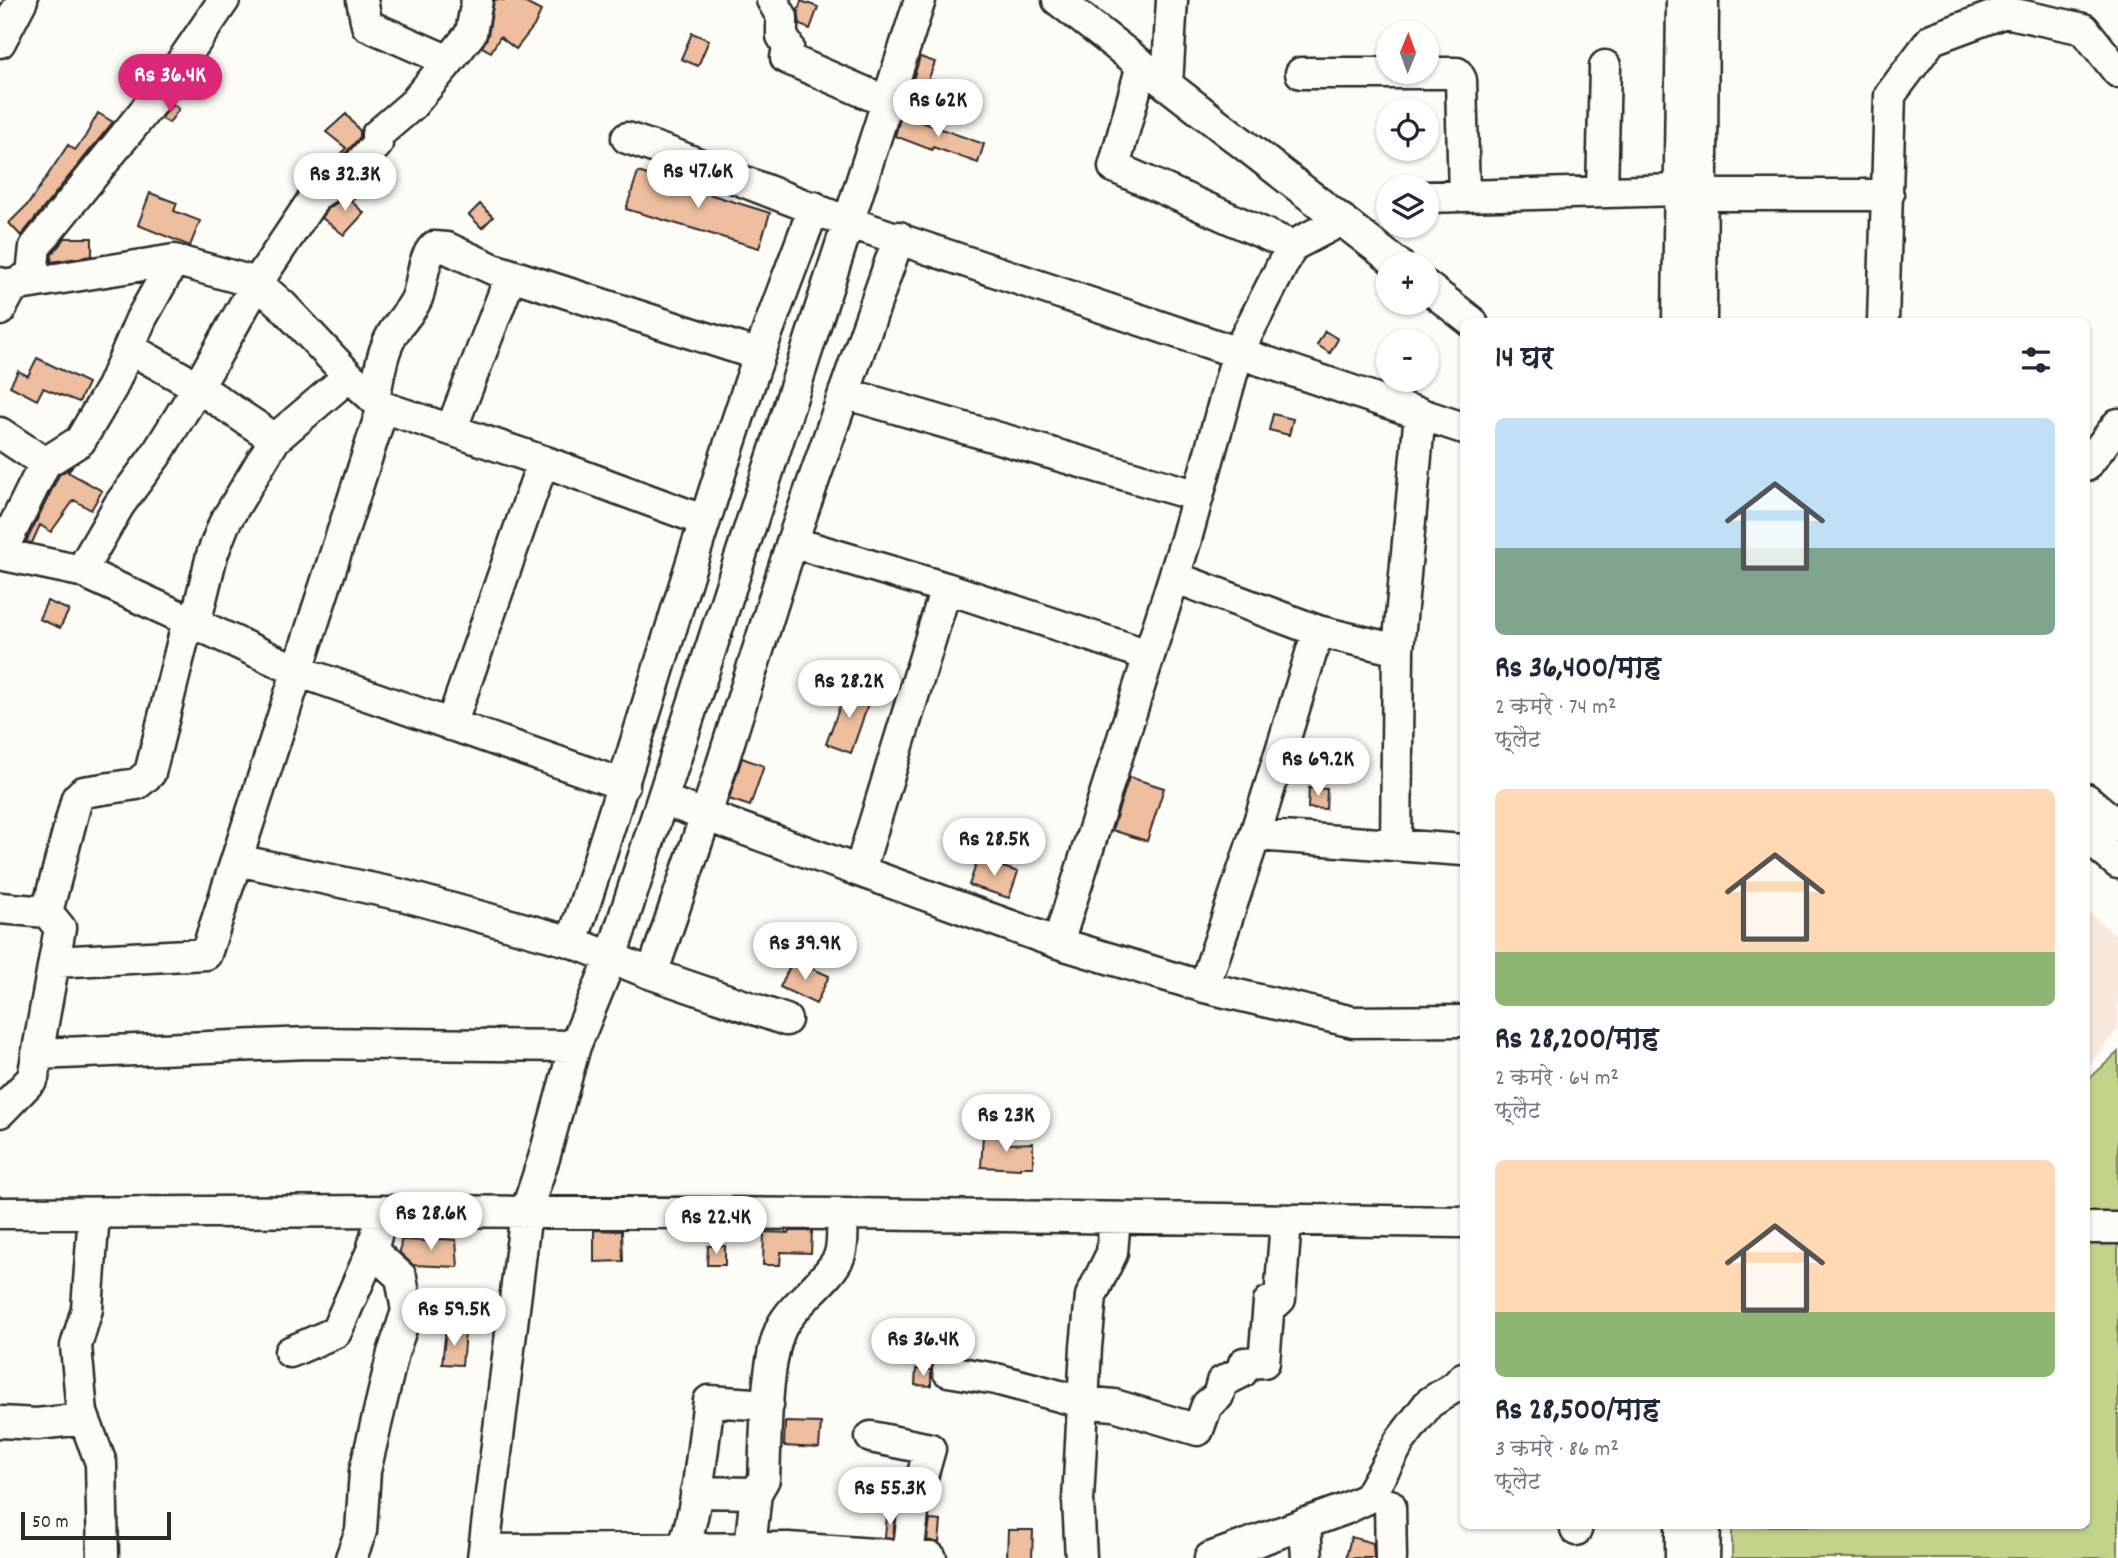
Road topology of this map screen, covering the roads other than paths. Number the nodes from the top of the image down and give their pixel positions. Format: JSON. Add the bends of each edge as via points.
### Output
{"nodes":[{"id":1,"x":22,"y":0,"type":"edge"},
{"id":2,"x":224,"y":0,"type":"edge"},
{"id":3,"x":362,"y":0,"type":"edge"},
{"id":4,"x":477,"y":0,"type":"edge"},
{"id":5,"x":772,"y":0,"type":"edge"},
{"id":6,"x":920,"y":0,"type":"edge"},
{"id":7,"x":1058,"y":0,"type":"edge"},
{"id":8,"x":1172,"y":0,"type":"edge"},
{"id":9,"x":1682,"y":0,"type":"edge"},
{"id":10,"x":1703,"y":0,"type":"edge"},
{"id":11,"x":0,"y":42,"type":"edge"},
{"id":12,"x":449,"y":61,"type":"junction"},
{"id":13,"x":1142,"y":65,"type":"junction"},
{"id":14,"x":1605,"y":66,"type":"dead end"},
{"id":15,"x":2118,"y":72,"type":"edge"},
{"id":16,"x":1301,"y":73,"type":"dead end"},
{"id":17,"x":1167,"y":85,"type":"junction"},
{"id":18,"x":887,"y":102,"type":"junction"},
{"id":19,"x":627,"y":138,"type":"dead end"},
{"id":20,"x":1602,"y":192,"type":"junction"},
{"id":21,"x":1691,"y":193,"type":"junction"},
{"id":22,"x":1888,"y":195,"type":"junction"},
{"id":23,"x":1464,"y":196,"type":"junction"},
{"id":24,"x":1439,"y":197,"type":"edge"},
{"id":25,"x":814,"y":207,"type":"junction"},
{"id":26,"x":1342,"y":220,"type":"junction"},
{"id":27,"x":848,"y":222,"type":"junction"},
{"id":28,"x":898,"y":237,"type":"junction"},
{"id":29,"x":1292,"y":246,"type":"junction"},
{"id":30,"x":1383,"y":252,"type":"edge"},
{"id":31,"x":174,"y":260,"type":"junction"},
{"id":32,"x":511,"y":275,"type":"junction"},
{"id":33,"x":257,"y":283,"type":"junction"},
{"id":34,"x":4,"y":293,"type":"edge"},
{"id":35,"x":1439,"y":296,"type":"edge"},
{"id":36,"x":1467,"y":318,"type":"edge"},
{"id":37,"x":1678,"y":318,"type":"edge"},
{"id":38,"x":1701,"y":318,"type":"edge"},
{"id":39,"x":1883,"y":318,"type":"edge"},
{"id":40,"x":129,"y":348,"type":"junction"},
{"id":41,"x":1238,"y":352,"type":"junction"},
{"id":42,"x":759,"y":355,"type":"junction"},
{"id":43,"x":349,"y":376,"type":"junction"},
{"id":44,"x":206,"y":393,"type":"junction"},
{"id":45,"x":844,"y":393,"type":"junction"},
{"id":46,"x":379,"y":403,"type":"junction"},
{"id":47,"x":1420,"y":414,"type":"junction"},
{"id":48,"x":2118,"y":424,"type":"edge"},
{"id":49,"x":1460,"y":427,"type":"edge"},
{"id":50,"x":451,"y":430,"type":"junction"},
{"id":51,"x":0,"y":433,"type":"edge"},
{"id":52,"x":275,"y":439,"type":"junction"},
{"id":53,"x":543,"y":461,"type":"junction"},
{"id":54,"x":2090,"y":461,"type":"edge"},
{"id":55,"x":45,"y":463,"type":"junction"},
{"id":56,"x":1198,"y":496,"type":"junction"},
{"id":57,"x":705,"y":521,"type":"junction"},
{"id":58,"x":792,"y":542,"type":"junction"},
{"id":59,"x":0,"y":554,"type":"edge"},
{"id":60,"x":93,"y":577,"type":"junction"},
{"id":61,"x":1174,"y":577,"type":"junction"},
{"id":62,"x":946,"y":589,"type":"junction"},
{"id":63,"x":191,"y":622,"type":"junction"},
{"id":64,"x":1318,"y":631,"type":"junction"},
{"id":65,"x":1398,"y":650,"type":"junction"},
{"id":66,"x":1148,"y":654,"type":"junction"},
{"id":67,"x":298,"y":671,"type":"junction"},
{"id":68,"x":451,"y":725,"type":"junction"},
{"id":69,"x":624,"y":785,"type":"junction"},
{"id":70,"x":663,"y":800,"type":"junction"},
{"id":71,"x":2090,"y":802,"type":"edge"},
{"id":72,"x":706,"y":815,"type":"junction"},
{"id":73,"x":2118,"y":826,"type":"edge"},
{"id":74,"x":1255,"y":835,"type":"junction"},
{"id":75,"x":2090,"y":838,"type":"edge"},
{"id":76,"x":1396,"y":845,"type":"junction"},
{"id":77,"x":1460,"y":849,"type":"edge"},
{"id":78,"x":237,"y":860,"type":"junction"},
{"id":79,"x":2118,"y":863,"type":"edge"},
{"id":80,"x":860,"y":870,"type":"junction"},
{"id":81,"x":0,"y":908,"type":"edge"},
{"id":82,"x":47,"y":912,"type":"junction"},
{"id":83,"x":572,"y":942,"type":"junction"},
{"id":84,"x":1058,"y":943,"type":"junction"},
{"id":85,"x":611,"y":958,"type":"junction"},
{"id":86,"x":54,"y":962,"type":"junction"},
{"id":87,"x":652,"y":974,"type":"junction"},
{"id":88,"x":1204,"y":987,"type":"junction"},
{"id":89,"x":786,"y":1020,"type":"dead end"},
{"id":90,"x":1460,"y":1021,"type":"edge"},
{"id":91,"x":575,"y":1046,"type":"junction"},
{"id":92,"x":37,"y":1054,"type":"junction"},
{"id":93,"x":0,"y":1112,"type":"edge"},
{"id":94,"x":383,"y":1212,"type":"junction"},
{"id":95,"x":526,"y":1212,"type":"junction"},
{"id":96,"x":0,"y":1213,"type":"edge"},
{"id":97,"x":94,"y":1213,"type":"junction"},
{"id":98,"x":842,"y":1214,"type":"junction"},
{"id":99,"x":1115,"y":1218,"type":"junction"},
{"id":100,"x":1286,"y":1221,"type":"junction"},
{"id":101,"x":1460,"y":1222,"type":"edge"},
{"id":102,"x":2090,"y":1228,"type":"edge"},
{"id":103,"x":2118,"y":1228,"type":"edge"},
{"id":104,"x":372,"y":1251,"type":"junction"},
{"id":105,"x":290,"y":1352,"type":"dead end"},
{"id":106,"x":948,"y":1371,"type":"dead end"},
{"id":107,"x":1460,"y":1381,"type":"edge"},
{"id":108,"x":1083,"y":1402,"type":"junction"},
{"id":109,"x":768,"y":1405,"type":"junction"},
{"id":110,"x":84,"y":1419,"type":"junction"},
{"id":111,"x":0,"y":1422,"type":"edge"},
{"id":112,"x":871,"y":1437,"type":"dead end"},
{"id":113,"x":696,"y":1492,"type":"junction"},
{"id":114,"x":756,"y":1493,"type":"junction"},
{"id":115,"x":1390,"y":1504,"type":"dead end"},
{"id":116,"x":1305,"y":1523,"type":"junction"},
{"id":117,"x":1681,"y":1529,"type":"edge"},
{"id":118,"x":1704,"y":1529,"type":"edge"},
{"id":119,"x":750,"y":1548,"type":"junction"},
{"id":120,"x":681,"y":1553,"type":"edge"},
{"id":121,"x":484,"y":1554,"type":"edge"},
{"id":122,"x":843,"y":1555,"type":"edge"},
{"id":123,"x":920,"y":1557,"type":"edge"},
{"id":124,"x":103,"y":1558,"type":"edge"},
{"id":125,"x":351,"y":1558,"type":"edge"},
{"id":126,"x":1080,"y":1558,"type":"edge"},
{"id":127,"x":1210,"y":1558,"type":"edge"},
{"id":128,"x":1307,"y":1558,"type":"edge"},
{"id":129,"x":1391,"y":1558,"type":"edge"},
{"id":130,"x":1681,"y":1558,"type":"edge"},
{"id":131,"x":1704,"y":1558,"type":"edge"}],
"edges":[{"from":1,"to":11,"type":"street"},
{"from":2,"to":34,"type":"street","via":[[169,82],[35,247],[32,274]]},
{"from":3,"to":12,"type":"street","via":[[367,25]]},
{"from":4,"to":12,"type":"street","via":[[471,33]]},
{"from":5,"to":18,"type":"street","via":[[782,17],[786,58]]},
{"from":6,"to":18,"type":"street"},
{"from":7,"to":13,"type":"street"},
{"from":8,"to":17,"type":"street"},
{"from":9,"to":21,"type":"street"},
{"from":10,"to":21,"type":"street"},
{"from":12,"to":33,"type":"street","via":[[412,105],[377,135],[377,144],[353,171],[316,195]]},
{"from":13,"to":17,"type":"street"},
{"from":13,"to":29,"type":"street","via":[[1114,167]]},
{"from":14,"to":20,"type":"street"},
{"from":15,"to":22,"type":"street","via":[[2084,29],[2005,12],[1932,39],[1890,95]]},
{"from":16,"to":23,"type":"street","via":[[1457,73],[1461,80]]},
{"from":17,"to":26,"type":"street"},
{"from":18,"to":27,"type":"street"},
{"from":19,"to":25,"type":"street"},
{"from":20,"to":21,"type":"street"},
{"from":20,"to":23,"type":"street"},
{"from":21,"to":22,"type":"street"},
{"from":21,"to":37,"type":"street"},
{"from":21,"to":38,"type":"street"},
{"from":22,"to":39,"type":"street"},
{"from":23,"to":24,"type":"street"},
{"from":25,"to":27,"type":"street"},
{"from":25,"to":42,"type":"street"},
{"from":26,"to":29,"type":"street"},
{"from":26,"to":30,"type":"street"},
{"from":27,"to":28,"type":"street"},
{"from":27,"to":70,"type":"street"},
{"from":28,"to":41,"type":"street"},
{"from":28,"to":45,"type":"street"},
{"from":29,"to":41,"type":"street"},
{"from":31,"to":33,"type":"street"},
{"from":31,"to":34,"type":"street"},
{"from":31,"to":40,"type":"street"},
{"from":32,"to":42,"type":"street"},
{"from":32,"to":46,"type":"street","via":[[447,248],[435,247],[428,253],[415,302],[384,351]]},
{"from":32,"to":50,"type":"street"},
{"from":33,"to":43,"type":"street"},
{"from":33,"to":44,"type":"street"},
{"from":35,"to":36,"type":"street"},
{"from":40,"to":44,"type":"street"},
{"from":40,"to":55,"type":"street","via":[[113,387],[80,441]]},
{"from":41,"to":47,"type":"street"},
{"from":41,"to":56,"type":"street"},
{"from":42,"to":57,"type":"street"},
{"from":43,"to":46,"type":"street"},
{"from":43,"to":52,"type":"street"},
{"from":44,"to":52,"type":"street"},
{"from":44,"to":60,"type":"street","via":[[119,505]]},
{"from":45,"to":56,"type":"street"},
{"from":45,"to":58,"type":"street"},
{"from":46,"to":50,"type":"street"},
{"from":46,"to":67,"type":"street"},
{"from":47,"to":49,"type":"street"},
{"from":47,"to":65,"type":"street"},
{"from":48,"to":54,"type":"street"},
{"from":50,"to":53,"type":"street"},
{"from":51,"to":55,"type":"street"},
{"from":52,"to":63,"type":"street","via":[[223,524]]},
{"from":53,"to":57,"type":"street"},
{"from":53,"to":68,"type":"street"},
{"from":55,"to":59,"type":"street"},
{"from":56,"to":61,"type":"street"},
{"from":57,"to":69,"type":"street"},
{"from":58,"to":62,"type":"street"},
{"from":58,"to":72,"type":"street"},
{"from":59,"to":60,"type":"street"},
{"from":60,"to":63,"type":"street"},
{"from":61,"to":64,"type":"street"},
{"from":61,"to":66,"type":"street"},
{"from":62,"to":66,"type":"street"},
{"from":62,"to":80,"type":"street"},
{"from":63,"to":67,"type":"street"},
{"from":63,"to":82,"type":"street","via":[[150,773],[137,784],[83,792],[77,798]]},
{"from":64,"to":65,"type":"street"},
{"from":64,"to":74,"type":"street"},
{"from":65,"to":76,"type":"street"},
{"from":66,"to":84,"type":"street"},
{"from":67,"to":68,"type":"street"},
{"from":67,"to":78,"type":"street"},
{"from":68,"to":69,"type":"street"},
{"from":69,"to":83,"type":"street"},
{"from":70,"to":72,"type":"street"},
{"from":70,"to":85,"type":"street"},
{"from":71,"to":73,"type":"street"},
{"from":72,"to":80,"type":"street"},
{"from":72,"to":87,"type":"street"},
{"from":74,"to":76,"type":"street"},
{"from":74,"to":88,"type":"street"},
{"from":75,"to":79,"type":"street"},
{"from":76,"to":77,"type":"street"},
{"from":78,"to":83,"type":"street","via":[[402,895]]},
{"from":78,"to":86,"type":"street","via":[[206,954]]},
{"from":80,"to":84,"type":"street"},
{"from":81,"to":82,"type":"street"},
{"from":82,"to":86,"type":"street","via":[[60,929]]},
{"from":83,"to":85,"type":"street"},
{"from":84,"to":88,"type":"street"},
{"from":85,"to":87,"type":"street"},
{"from":85,"to":91,"type":"street"},
{"from":86,"to":92,"type":"street"},
{"from":87,"to":89,"type":"street"},
{"from":88,"to":90,"type":"street","via":[[1353,1022]]},
{"from":91,"to":92,"type":"street","via":[[309,1043]]},
{"from":91,"to":95,"type":"street"},
{"from":92,"to":93,"type":"street","via":[[33,1077]]},
{"from":94,"to":95,"type":"street"},
{"from":94,"to":97,"type":"street"},
{"from":94,"to":104,"type":"street"},
{"from":95,"to":98,"type":"street"},
{"from":95,"to":121,"type":"street"},
{"from":96,"to":97,"type":"street"},
{"from":97,"to":110,"type":"street","via":[[87,1308],[76,1346]]},
{"from":98,"to":99,"type":"street"},
{"from":98,"to":109,"type":"street","via":[[838,1259],[782,1328]]},
{"from":99,"to":100,"type":"street"},
{"from":99,"to":108,"type":"street","via":[[1112,1253],[1091,1296]]},
{"from":100,"to":101,"type":"street"},
{"from":100,"to":108,"type":"street","via":[[1280,1299],[1269,1302],[1264,1362],[1244,1363],[1242,1371],[1220,1383],[1200,1428],[1196,1431],[1114,1405]]},
{"from":102,"to":103,"type":"street"},
{"from":104,"to":105,"type":"street","via":[[336,1332]]},
{"from":104,"to":125,"type":"street","via":[[401,1277],[407,1311],[365,1471],[361,1531]]},
{"from":106,"to":108,"type":"street"},
{"from":107,"to":116,"type":"street","via":[[1429,1403],[1400,1441],[1368,1498]]},
{"from":108,"to":126,"type":"street"},
{"from":109,"to":113,"type":"street","via":[[709,1401]]},
{"from":109,"to":114,"type":"street","via":[[764,1479]]},
{"from":110,"to":111,"type":"street"},
{"from":110,"to":124,"type":"street","via":[[101,1463]]},
{"from":112,"to":123,"type":"street","via":[[930,1449],[914,1505]]},
{"from":113,"to":114,"type":"street"},
{"from":113,"to":120,"type":"street"},
{"from":114,"to":119,"type":"street"},
{"from":115,"to":129,"type":"street"},
{"from":116,"to":127,"type":"street"},
{"from":116,"to":128,"type":"street"},
{"from":117,"to":130,"type":"street"},
{"from":118,"to":131,"type":"street"},
{"from":119,"to":120,"type":"street"},
{"from":119,"to":122,"type":"street"},
{"from":120,"to":121,"type":"street"},
{"from":122,"to":123,"type":"street"}]}
